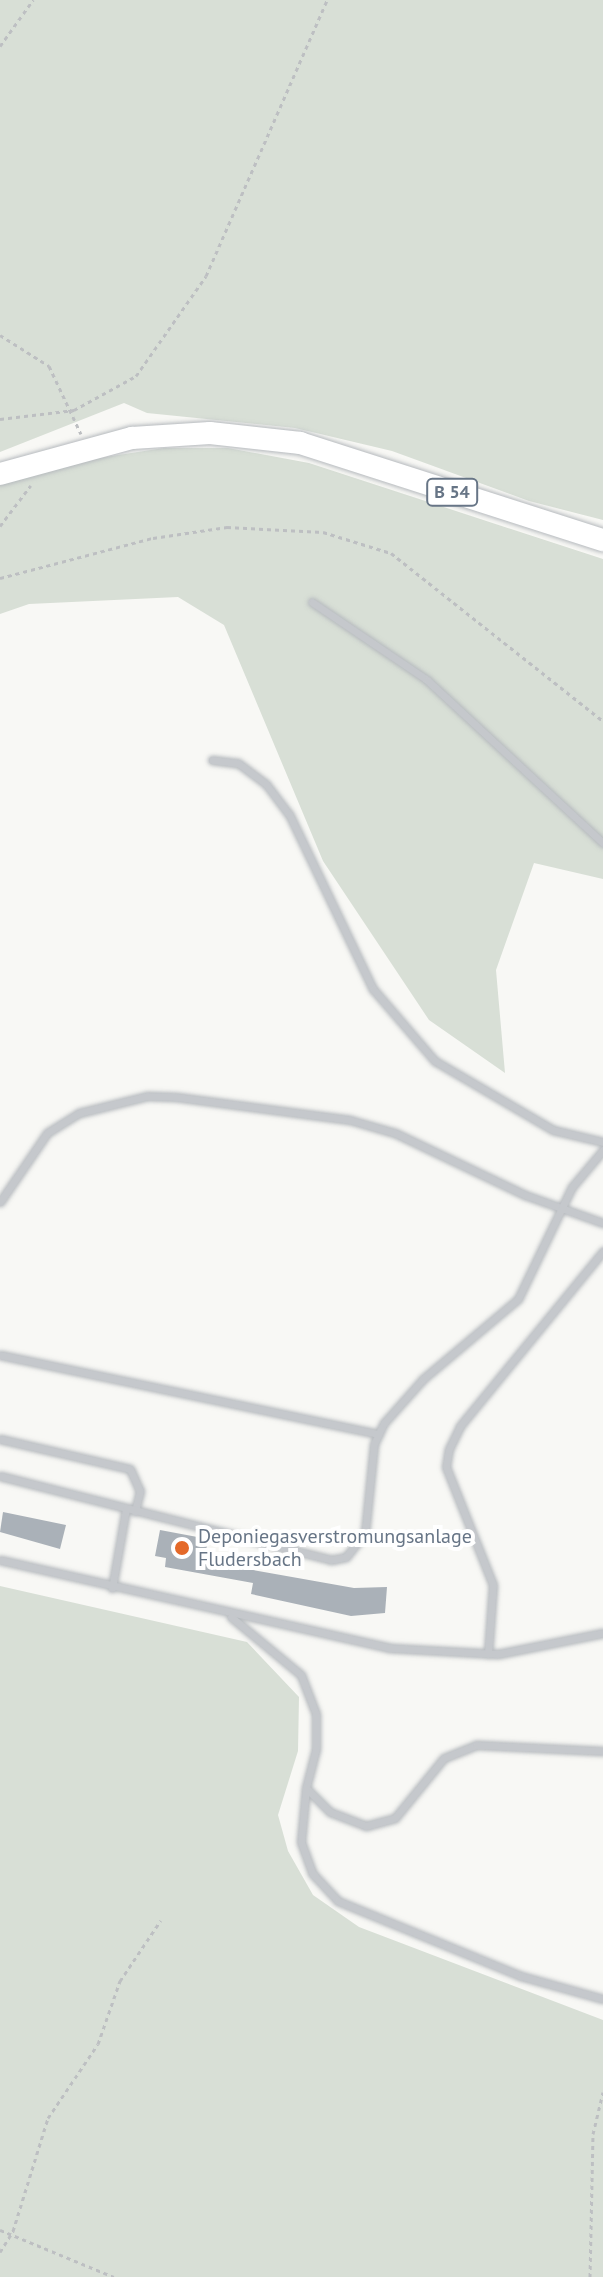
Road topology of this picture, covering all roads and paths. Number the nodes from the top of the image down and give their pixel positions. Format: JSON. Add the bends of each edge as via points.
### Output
{"nodes":[{"id":1,"x":33,"y":0,"type":"edge"},
{"id":2,"x":327,"y":0,"type":"edge"},
{"id":3,"x":0,"y":46,"type":"edge"},
{"id":4,"x":0,"y":335,"type":"edge"},
{"id":5,"x":74,"y":410,"type":"junction"},
{"id":6,"x":0,"y":419,"type":"edge"},
{"id":7,"x":84,"y":450,"type":"junction"},
{"id":8,"x":47,"y":458,"type":"junction"},
{"id":9,"x":0,"y":474,"type":"edge"},
{"id":10,"x":0,"y":526,"type":"edge"},
{"id":11,"x":603,"y":540,"type":"edge"},
{"id":12,"x":0,"y":578,"type":"edge"},
{"id":13,"x":312,"y":602,"type":"dead end"},
{"id":14,"x":603,"y":721,"type":"edge"},
{"id":15,"x":212,"y":760,"type":"dead end"},
{"id":16,"x":603,"y":843,"type":"edge"},
{"id":17,"x":603,"y":1142,"type":"edge"},
{"id":18,"x":603,"y":1150,"type":"edge"},
{"id":19,"x":0,"y":1202,"type":"edge"},
{"id":20,"x":561,"y":1210,"type":"junction"},
{"id":21,"x":603,"y":1223,"type":"edge"},
{"id":22,"x":603,"y":1251,"type":"edge"},
{"id":23,"x":0,"y":1355,"type":"edge"},
{"id":24,"x":379,"y":1434,"type":"junction"},
{"id":25,"x":0,"y":1439,"type":"edge"},
{"id":26,"x":0,"y":1476,"type":"edge"},
{"id":27,"x":126,"y":1509,"type":"junction"},
{"id":28,"x":135,"y":1511,"type":"junction"},
{"id":29,"x":0,"y":1560,"type":"edge"},
{"id":30,"x":112,"y":1588,"type":"junction"},
{"id":31,"x":229,"y":1615,"type":"junction"},
{"id":32,"x":603,"y":1633,"type":"edge"},
{"id":33,"x":488,"y":1654,"type":"junction"},
{"id":34,"x":603,"y":1751,"type":"edge"},
{"id":35,"x":306,"y":1788,"type":"junction"},
{"id":36,"x":161,"y":1920,"type":"dead end"},
{"id":37,"x":603,"y":1999,"type":"edge"},
{"id":38,"x":603,"y":2092,"type":"edge"},
{"id":39,"x":0,"y":2230,"type":"edge"},
{"id":40,"x":13,"y":2231,"type":"junction"},
{"id":41,"x":0,"y":2252,"type":"edge"},
{"id":42,"x":114,"y":2277,"type":"edge"},
{"id":43,"x":590,"y":2277,"type":"edge"}],
"edges":[{"from":1,"to":3,"type":"path"},
{"from":2,"to":5,"type":"path","via":[[206,276],[136,376]]},
{"from":4,"to":5,"type":"path","via":[[49,366]]},
{"from":5,"to":6,"type":"path"},
{"from":5,"to":7,"type":"path"},
{"from":7,"to":8,"type":"main road","number":"B 54"},
{"from":7,"to":11,"type":"main road","number":"B 54","via":[[132,438],[210,433],[300,443]]},
{"from":8,"to":9,"type":"main road","number":"B 54"},
{"from":8,"to":10,"type":"path"},
{"from":12,"to":14,"type":"path","via":[[153,538],[227,527],[323,532],[391,553]]},
{"from":13,"to":16,"type":"lane","via":[[427,680]]},
{"from":15,"to":17,"type":"lane","via":[[238,763],[266,784],[289,814],[373,989],[435,1061],[553,1130]]},
{"from":18,"to":20,"type":"lane"},
{"from":19,"to":20,"type":"lane","via":[[47,1133],[79,1113],[147,1096],[282,1110],[380,1128]]},
{"from":20,"to":21,"type":"lane"},
{"from":20,"to":24,"type":"lane","via":[[518,1299],[423,1379]]},
{"from":22,"to":33,"type":"lane","via":[[460,1426],[449,1449],[446,1467],[493,1585]]},
{"from":23,"to":24,"type":"lane"},
{"from":24,"to":28,"type":"lane","via":[[365,1533],[346,1557],[331,1560]]},
{"from":25,"to":28,"type":"lane","via":[[130,1469],[140,1491]]},
{"from":26,"to":27,"type":"lane"},
{"from":27,"to":28,"type":"lane"},
{"from":27,"to":30,"type":"lane"},
{"from":29,"to":30,"type":"lane"},
{"from":30,"to":31,"type":"lane"},
{"from":31,"to":33,"type":"lane","via":[[389,1648]]},
{"from":31,"to":35,"type":"lane","via":[[301,1675],[316,1714],[316,1749]]},
{"from":32,"to":33,"type":"lane"},
{"from":34,"to":35,"type":"lane","via":[[476,1745],[444,1758],[395,1818],[366,1826],[330,1812]]},
{"from":35,"to":37,"type":"lane","via":[[301,1842],[312,1873],[338,1901],[521,1976]]},
{"from":36,"to":40,"type":"path","via":[[120,1981],[98,2044],[48,2118]]},
{"from":38,"to":43,"type":"path","via":[[593,2134]]},
{"from":39,"to":40,"type":"path"},
{"from":40,"to":41,"type":"path"},
{"from":40,"to":42,"type":"path"}]}
